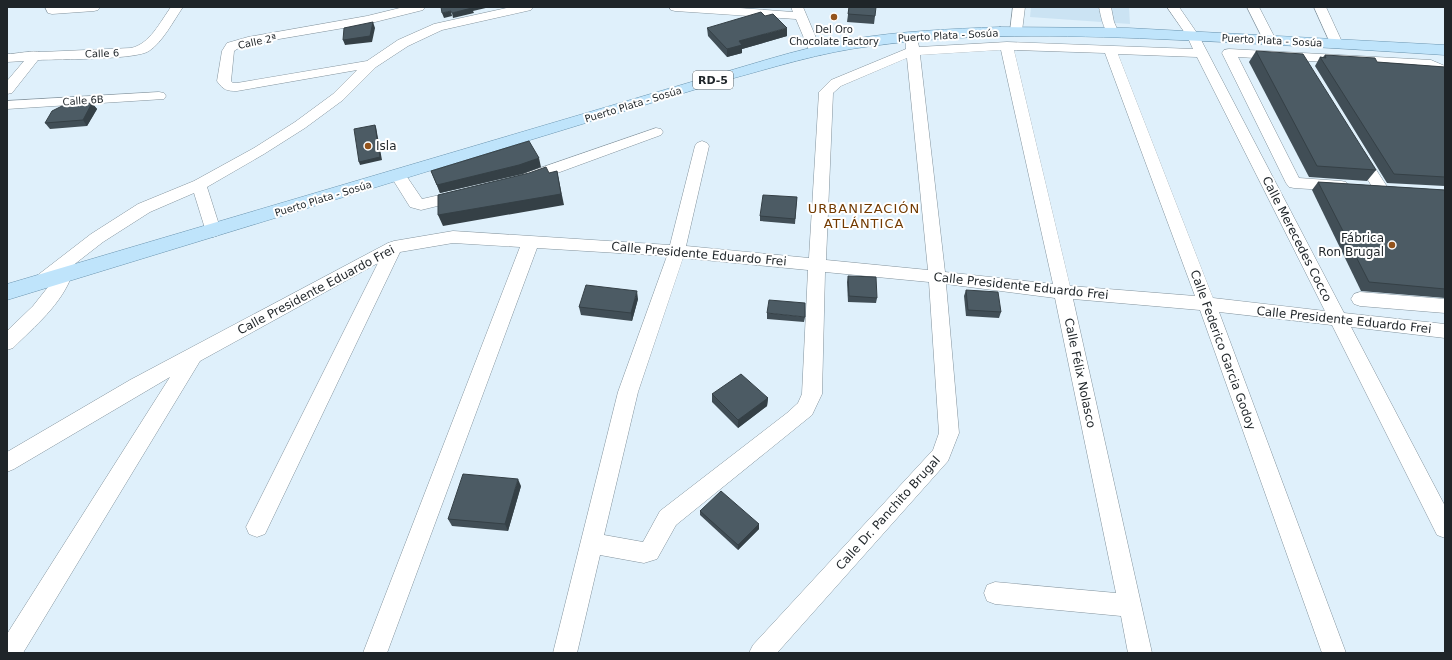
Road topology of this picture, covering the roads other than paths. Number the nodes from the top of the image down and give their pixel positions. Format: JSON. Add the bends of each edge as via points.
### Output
{"nodes":[{"id":1,"x":51,"y":7,"type":"edge"},
{"id":2,"x":94,"y":7,"type":"edge"},
{"id":3,"x":177,"y":7,"type":"edge"},
{"id":4,"x":372,"y":7,"type":"edge"},
{"id":5,"x":418,"y":7,"type":"edge"},
{"id":6,"x":527,"y":7,"type":"edge"},
{"id":7,"x":675,"y":7,"type":"edge"},
{"id":8,"x":1019,"y":7,"type":"edge"},
{"id":9,"x":1105,"y":7,"type":"edge"},
{"id":10,"x":1173,"y":7,"type":"edge"},
{"id":11,"x":1253,"y":7,"type":"edge"},
{"id":12,"x":1320,"y":7,"type":"edge"},
{"id":13,"x":725,"y":9,"type":"edge"},
{"id":14,"x":799,"y":12,"type":"edge"},
{"id":15,"x":367,"y":20,"type":"junction"},
{"id":16,"x":1193,"y":36,"type":"junction"},
{"id":17,"x":1012,"y":39,"type":"junction"},
{"id":18,"x":1270,"y":40,"type":"junction"},
{"id":19,"x":1112,"y":41,"type":"junction"},
{"id":20,"x":912,"y":43,"type":"junction"},
{"id":21,"x":1337,"y":44,"type":"junction"},
{"id":22,"x":1445,"y":50,"type":"edge"},
{"id":23,"x":816,"y":52,"type":"junction"},
{"id":24,"x":1202,"y":53,"type":"junction"},
{"id":25,"x":36,"y":55,"type":"junction"},
{"id":26,"x":1300,"y":56,"type":"junction"},
{"id":27,"x":7,"y":58,"type":"edge"},
{"id":28,"x":371,"y":64,"type":"junction"},
{"id":29,"x":1308,"y":70,"type":"edge"},
{"id":30,"x":1445,"y":71,"type":"edge"},
{"id":31,"x":7,"y":90,"type":"edge"},
{"id":32,"x":159,"y":96,"type":"dead end"},
{"id":33,"x":7,"y":105,"type":"edge"},
{"id":34,"x":656,"y":132,"type":"dead end"},
{"id":35,"x":1353,"y":143,"type":"edge"},
{"id":36,"x":702,"y":146,"type":"dead end"},
{"id":37,"x":398,"y":175,"type":"junction"},
{"id":38,"x":510,"y":183,"type":"edge"},
{"id":39,"x":199,"y":185,"type":"junction"},
{"id":40,"x":479,"y":191,"type":"edge"},
{"id":41,"x":214,"y":231,"type":"junction"},
{"id":42,"x":530,"y":241,"type":"junction"},
{"id":43,"x":394,"y":247,"type":"junction"},
{"id":44,"x":676,"y":251,"type":"junction"},
{"id":45,"x":817,"y":265,"type":"junction"},
{"id":46,"x":63,"y":275,"type":"junction"},
{"id":47,"x":937,"y":277,"type":"junction"},
{"id":48,"x":40,"y":282,"type":"junction"},
{"id":49,"x":7,"y":292,"type":"edge"},
{"id":50,"x":1063,"y":292,"type":"junction"},
{"id":51,"x":1360,"y":299,"type":"dead end"},
{"id":52,"x":1207,"y":304,"type":"junction"},
{"id":53,"x":1445,"y":306,"type":"edge"},
{"id":54,"x":1338,"y":320,"type":"junction"},
{"id":55,"x":1445,"y":331,"type":"edge"},
{"id":56,"x":7,"y":342,"type":"edge"},
{"id":57,"x":193,"y":355,"type":"junction"},
{"id":58,"x":7,"y":463,"type":"edge"},
{"id":59,"x":257,"y":527,"type":"dead end"},
{"id":60,"x":1445,"y":528,"type":"edge"},
{"id":61,"x":592,"y":543,"type":"junction"},
{"id":62,"x":995,"y":593,"type":"dead end"},
{"id":63,"x":1130,"y":606,"type":"junction"},
{"id":64,"x":9,"y":653,"type":"edge"},
{"id":65,"x":375,"y":653,"type":"edge"},
{"id":66,"x":565,"y":653,"type":"edge"},
{"id":67,"x":761,"y":653,"type":"edge"},
{"id":68,"x":1140,"y":653,"type":"edge"},
{"id":69,"x":1334,"y":653,"type":"edge"}],
"edges":[{"from":1,"to":2,"type":"street","via":[[52,10]]},
{"from":3,"to":25,"type":"street","name":"Calle 6","via":[[153,41],[144,49],[131,52]]},
{"from":4,"to":15,"type":"street"},
{"from":5,"to":15,"type":"street","name":"Calle 2ª"},
{"from":6,"to":28,"type":"street","via":[[438,27],[403,43]]},
{"from":7,"to":13,"type":"street"},
{"from":8,"to":17,"type":"street","name":"Calle Félix Nolasco"},
{"from":9,"to":19,"type":"street","name":"Calle Federico Garcia Godoy"},
{"from":10,"to":16,"type":"street","name":"Calle Merecedes Cocco"},
{"from":11,"to":18,"type":"street"},
{"from":12,"to":21,"type":"street"},
{"from":13,"to":14,"type":"street"},
{"from":14,"to":23,"type":"street"},
{"from":15,"to":28,"type":"street","name":"Calle 2ª","via":[[232,46],[228,51],[224,81],[229,87],[237,88]]},
{"from":16,"to":18,"type":"main road","name":"Puerto Plata - Sosúa","number":"RD-5"},
{"from":16,"to":19,"type":"main road","name":"Puerto Plata - Sosúa","number":"RD-5"},
{"from":16,"to":24,"type":"street","name":"Calle Merecedes Cocco"},
{"from":17,"to":19,"type":"main road","name":"Puerto Plata - Sosúa","number":"RD-5"},
{"from":17,"to":20,"type":"main road","name":"Puerto Plata - Sosúa","number":"RD-5"},
{"from":17,"to":50,"type":"street","name":"Calle Félix Nolasco"},
{"from":18,"to":21,"type":"main road","name":"Puerto Plata - Sosúa","number":"RD-5"},
{"from":19,"to":24,"type":"street"},
{"from":19,"to":52,"type":"street","name":"Calle Federico Garcia Godoy"},
{"from":20,"to":23,"type":"main road","name":"Puerto Plata - Sosúa","number":"RD-5","via":[[869,41]]},
{"from":20,"to":45,"type":"street","via":[[836,83],[826,92]]},
{"from":20,"to":47,"type":"street","name":"Calle Dr. Panchito Brugal"},
{"from":21,"to":22,"type":"main road","name":"Puerto Plata - Sosúa","number":"RD-5"},
{"from":23,"to":37,"type":"main road","name":"Puerto Plata - Sosúa","number":"RD-5","via":[[793,56]]},
{"from":24,"to":54,"type":"street","name":"Calle Merecedes Cocco"},
{"from":25,"to":27,"type":"street","name":"Calle 6"},
{"from":25,"to":31,"type":"street"},
{"from":26,"to":29,"type":"street"},
{"from":26,"to":30,"type":"street","via":[[1431,64]]},
{"from":26,"to":35,"type":"street","via":[[1229,52],[1294,183],[1388,190]]},
{"from":28,"to":39,"type":"street","via":[[338,97],[300,125]]},
{"from":32,"to":33,"type":"street","name":"Calle 6B"},
{"from":34,"to":38,"type":"street"},
{"from":36,"to":44,"type":"street"},
{"from":37,"to":40,"type":"street","via":[[416,203],[420,205]]},
{"from":37,"to":41,"type":"main road","name":"Puerto Plata - Sosúa","number":"RD-5"},
{"from":39,"to":41,"type":"street"},
{"from":39,"to":48,"type":"street","via":[[144,208],[98,238]]},
{"from":41,"to":46,"type":"main road","name":"Puerto Plata - Sosúa","number":"RD-5"},
{"from":42,"to":43,"type":"street","name":"Calle Presidente Eduardo Frei","via":[[454,237]]},
{"from":42,"to":44,"type":"street","name":"Calle Presidente Eduardo Frei"},
{"from":42,"to":65,"type":"street"},
{"from":43,"to":57,"type":"street","name":"Calle Presidente Eduardo Frei"},
{"from":43,"to":59,"type":"street"},
{"from":44,"to":45,"type":"street","name":"Calle Presidente Eduardo Frei"},
{"from":44,"to":61,"type":"street","via":[[628,392]]},
{"from":45,"to":47,"type":"street","name":"Calle Presidente Eduardo Frei"},
{"from":45,"to":61,"type":"street","via":[[812,394],[805,409],[668,518],[648,552]]},
{"from":46,"to":48,"type":"main road","name":"Puerto Plata - Sosúa","number":"RD-5"},
{"from":46,"to":56,"type":"street","via":[[62,283]]},
{"from":47,"to":50,"type":"street","name":"Calle Presidente Eduardo Frei"},
{"from":47,"to":67,"type":"street","name":"Calle Dr. Panchito Brugal","via":[[949,433],[941,455]]},
{"from":48,"to":49,"type":"main road","name":"Puerto Plata - Sosúa","number":"RD-5"},
{"from":50,"to":52,"type":"street","name":"Calle Presidente Eduardo Frei"},
{"from":50,"to":63,"type":"street","name":"Calle Félix Nolasco"},
{"from":51,"to":53,"type":"street"},
{"from":52,"to":54,"type":"street","name":"Calle Presidente Eduardo Frei"},
{"from":52,"to":69,"type":"street","name":"Calle Federico Garcia Godoy"},
{"from":54,"to":55,"type":"street","name":"Calle Presidente Eduardo Frei"},
{"from":54,"to":60,"type":"street","name":"Calle Merecedes Cocco"},
{"from":57,"to":58,"type":"street","name":"Calle Presidente Eduardo Frei"},
{"from":57,"to":64,"type":"street"},
{"from":61,"to":66,"type":"street"},
{"from":62,"to":63,"type":"street"},
{"from":63,"to":68,"type":"street","name":"Calle Félix Nolasco"}]}
